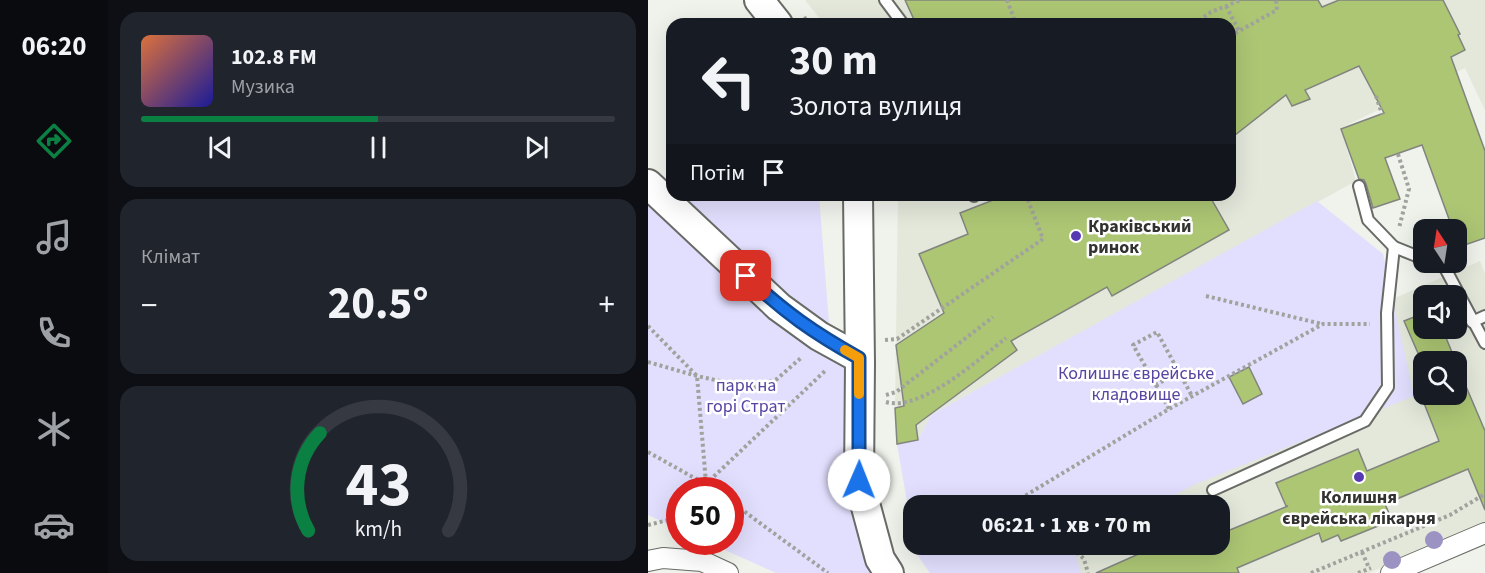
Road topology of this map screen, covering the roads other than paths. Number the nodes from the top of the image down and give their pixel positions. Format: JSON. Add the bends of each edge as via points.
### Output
{"nodes":[{"id":1,"x":759,"y":0,"type":"edge"},
{"id":2,"x":885,"y":0,"type":"edge"},
{"id":3,"x":773,"y":18,"type":"edge"},
{"id":4,"x":898,"y":18,"type":"edge"},
{"id":5,"x":648,"y":184,"type":"edge"},
{"id":6,"x":1359,"y":186,"type":"dead end"},
{"id":7,"x":666,"y":201,"type":"edge"},
{"id":8,"x":666,"y":201,"type":"edge"},
{"id":9,"x":858,"y":201,"type":"edge"},
{"id":10,"x":1394,"y":247,"type":"junction"},
{"id":11,"x":1413,"y":255,"type":"edge"},
{"id":12,"x":1448,"y":273,"type":"edge"},
{"id":13,"x":1485,"y":316,"type":"edge"},
{"id":14,"x":1472,"y":322,"type":"junction"},
{"id":15,"x":1485,"y":343,"type":"edge"},
{"id":16,"x":856,"y":354,"type":"junction"},
{"id":17,"x":1213,"y":490,"type":"dead end"},
{"id":18,"x":1485,"y":533,"type":"edge"},
{"id":19,"x":658,"y":564,"type":"edge"},
{"id":20,"x":728,"y":573,"type":"edge"},
{"id":21,"x":889,"y":573,"type":"edge"},
{"id":22,"x":1391,"y":573,"type":"edge"}],
"edges":[{"from":1,"to":3,"type":"main road"},
{"from":2,"to":4,"type":"lane"},
{"from":5,"to":8,"type":"main road"},
{"from":6,"to":10,"type":"lane","via":[[1368,220]]},
{"from":7,"to":16,"type":"main road","via":[[779,307],[819,336]]},
{"from":9,"to":16,"type":"main road"},
{"from":10,"to":11,"type":"lane"},
{"from":10,"to":17,"type":"lane","via":[[1387,324],[1388,387],[1365,421]]},
{"from":12,"to":14,"type":"lane"},
{"from":13,"to":14,"type":"lane"},
{"from":14,"to":15,"type":"lane"},
{"from":16,"to":21,"type":"main road","via":[[859,480],[880,559]]},
{"from":18,"to":22,"type":"street"},
{"from":19,"to":20,"type":"street","via":[[702,561]]}]}
